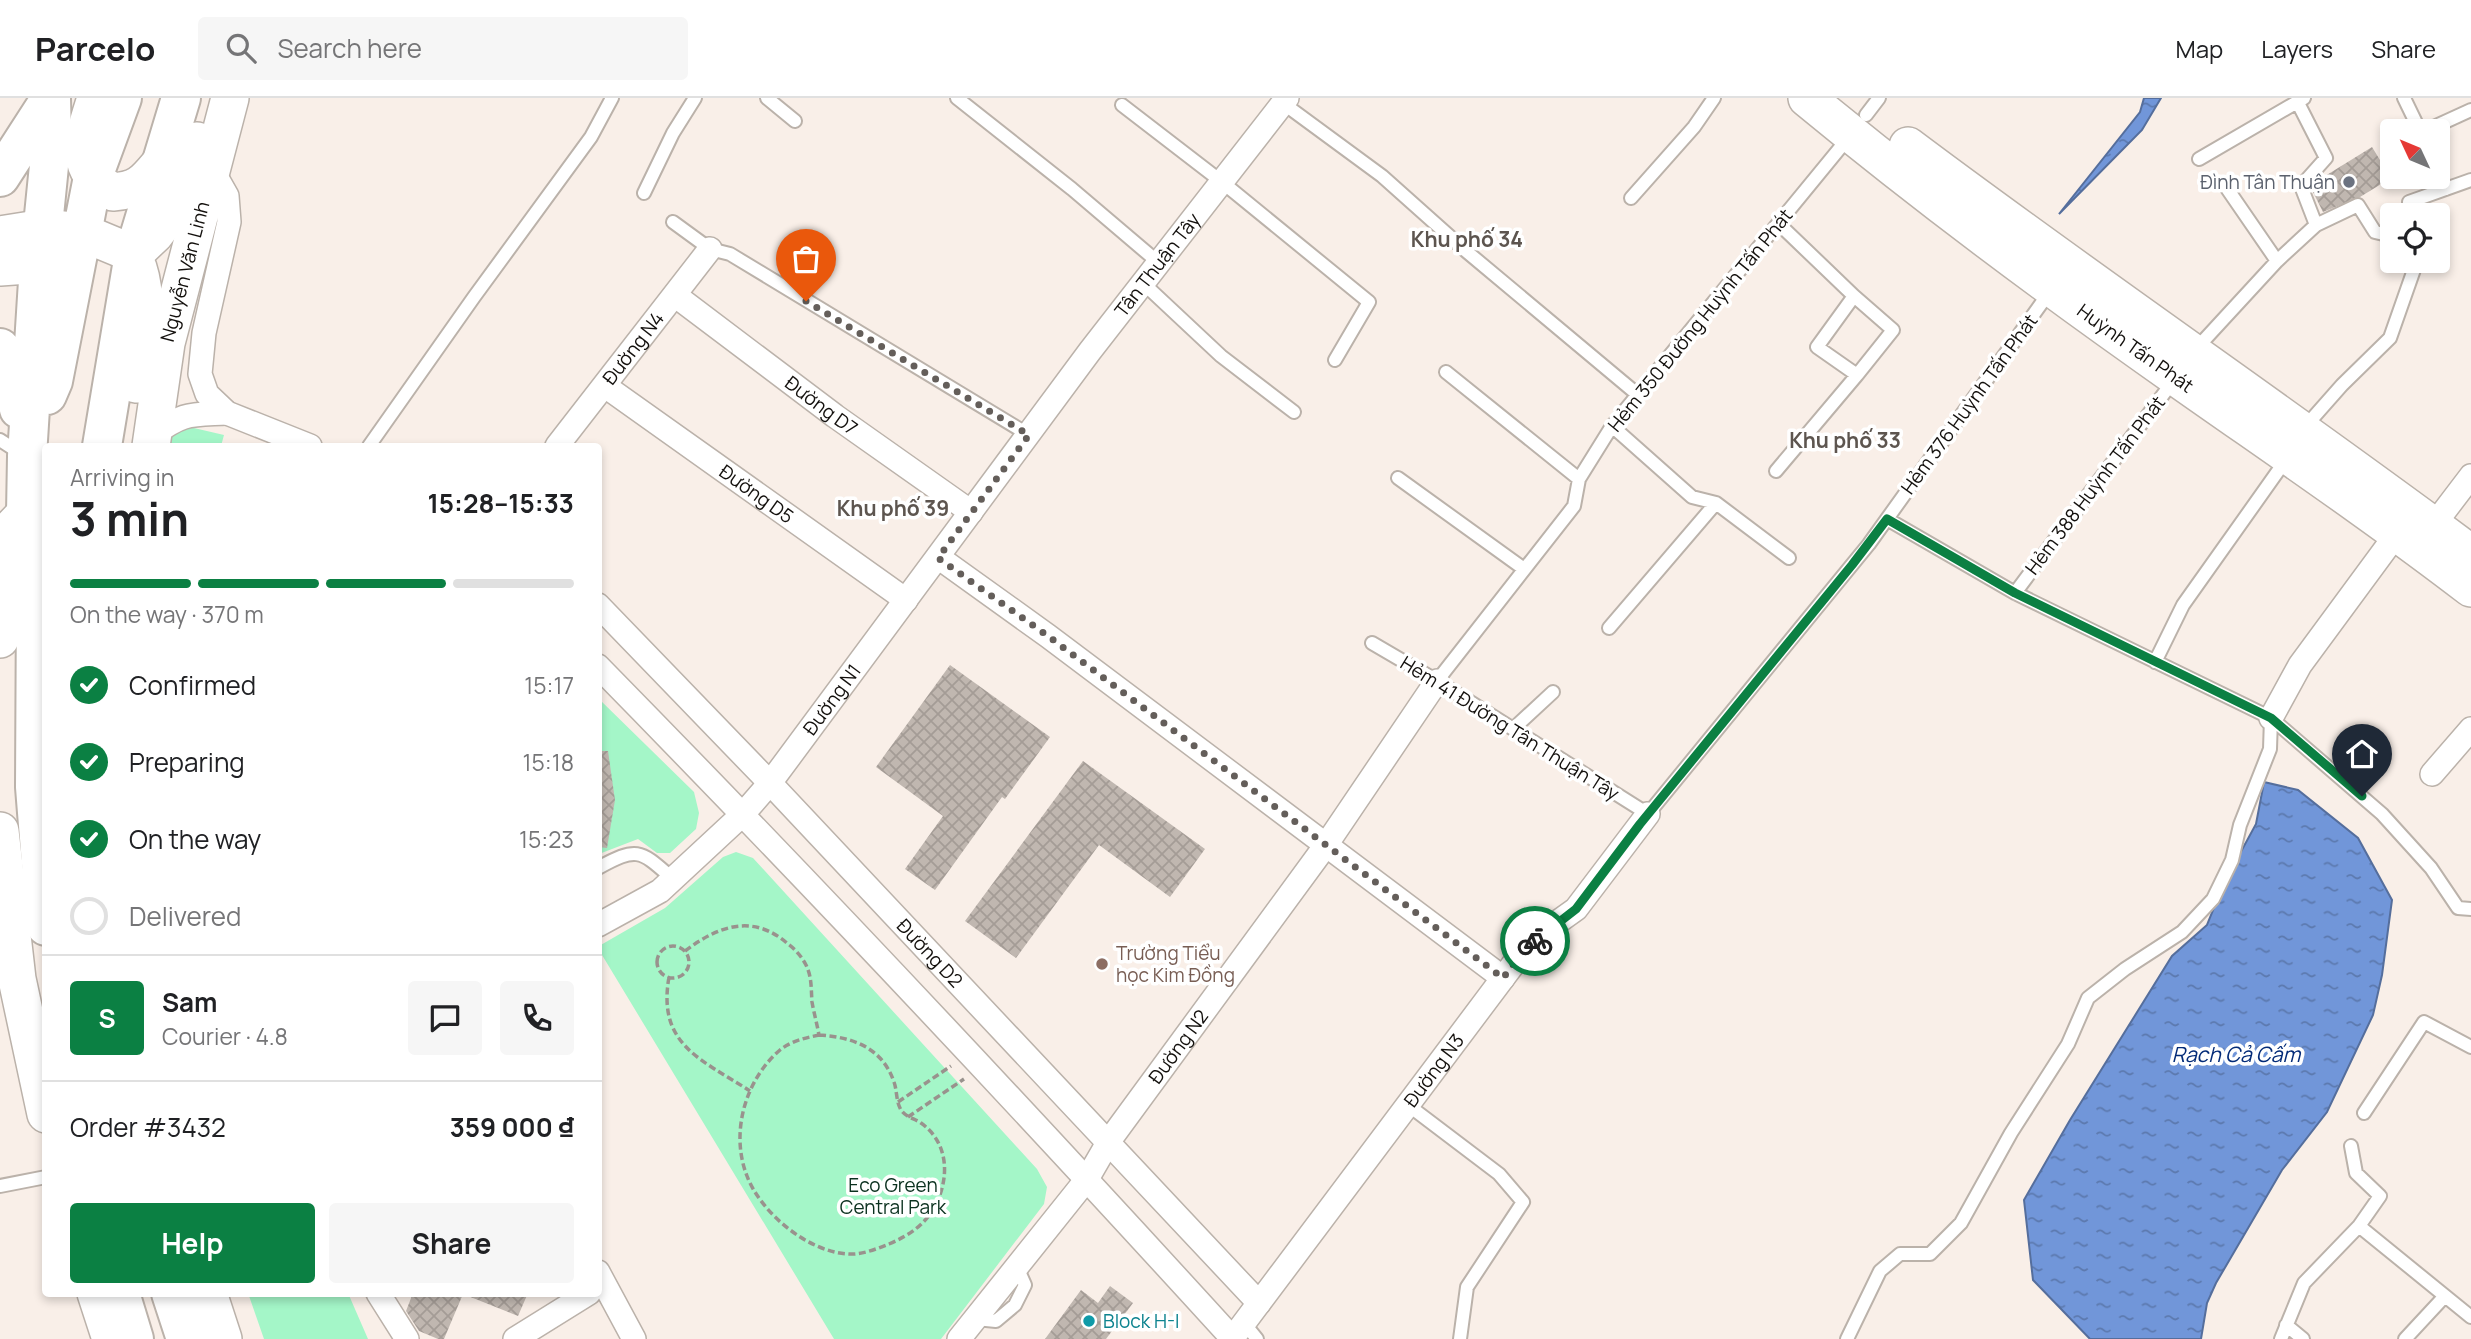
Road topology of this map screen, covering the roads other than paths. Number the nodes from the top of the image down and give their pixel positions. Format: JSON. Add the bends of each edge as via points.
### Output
{"nodes":[{"id":1,"x":51,"y":98,"type":"edge"},
{"id":2,"x":96,"y":98,"type":"edge"},
{"id":3,"x":122,"y":98,"type":"edge"},
{"id":4,"x":181,"y":98,"type":"edge"},
{"id":5,"x":213,"y":98,"type":"edge"},
{"id":6,"x":230,"y":98,"type":"edge"},
{"id":7,"x":612,"y":98,"type":"edge"},
{"id":8,"x":695,"y":98,"type":"edge"},
{"id":9,"x":767,"y":98,"type":"edge"},
{"id":10,"x":957,"y":98,"type":"edge"},
{"id":11,"x":1714,"y":98,"type":"edge"},
{"id":12,"x":1807,"y":98,"type":"edge"},
{"id":13,"x":2404,"y":98,"type":"edge"},
{"id":14,"x":1282,"y":100,"type":"edge"},
{"id":15,"x":2301,"y":101,"type":"edge"},
{"id":16,"x":1122,"y":105,"type":"dead end"},
{"id":17,"x":2471,"y":110,"type":"edge"},
{"id":18,"x":1861,"y":111,"type":"edge"},
{"id":19,"x":2415,"y":119,"type":"edge"},
{"id":20,"x":2450,"y":119,"type":"edge"},
{"id":21,"x":795,"y":121,"type":"dead end"},
{"id":22,"x":204,"y":156,"type":"junction"},
{"id":23,"x":2199,"y":159,"type":"dead end"},
{"id":24,"x":159,"y":166,"type":"junction"},
{"id":25,"x":0,"y":177,"type":"edge"},
{"id":26,"x":93,"y":177,"type":"junction"},
{"id":27,"x":2471,"y":180,"type":"edge"},
{"id":28,"x":1222,"y":182,"type":"junction"},
{"id":29,"x":2224,"y":184,"type":"dead end"},
{"id":30,"x":2450,"y":188,"type":"edge"},
{"id":31,"x":2446,"y":189,"type":"edge"},
{"id":32,"x":644,"y":193,"type":"dead end"},
{"id":33,"x":1631,"y":198,"type":"dead end"},
{"id":34,"x":2410,"y":203,"type":"edge"},
{"id":35,"x":673,"y":222,"type":"dead end"},
{"id":36,"x":1779,"y":224,"type":"junction"},
{"id":37,"x":2316,"y":225,"type":"junction"},
{"id":38,"x":2380,"y":233,"type":"edge"},
{"id":39,"x":0,"y":235,"type":"edge"},
{"id":40,"x":79,"y":246,"type":"junction"},
{"id":41,"x":41,"y":247,"type":"junction"},
{"id":42,"x":710,"y":249,"type":"junction"},
{"id":43,"x":134,"y":254,"type":"junction"},
{"id":44,"x":2277,"y":261,"type":"junction"},
{"id":45,"x":1159,"y":263,"type":"junction"},
{"id":46,"x":0,"y":267,"type":"edge"},
{"id":47,"x":2413,"y":273,"type":"edge"},
{"id":48,"x":1143,"y":283,"type":"junction"},
{"id":49,"x":2052,"y":288,"type":"junction"},
{"id":50,"x":676,"y":296,"type":"junction"},
{"id":51,"x":1854,"y":296,"type":"junction"},
{"id":52,"x":0,"y":348,"type":"edge"},
{"id":53,"x":1335,"y":360,"type":"dead end"},
{"id":54,"x":2184,"y":365,"type":"junction"},
{"id":55,"x":1446,"y":372,"type":"dead end"},
{"id":56,"x":1857,"y":375,"type":"junction"},
{"id":57,"x":605,"y":386,"type":"junction"},
{"id":58,"x":1637,"y":394,"type":"junction"},
{"id":59,"x":1294,"y":412,"type":"dead end"},
{"id":60,"x":227,"y":413,"type":"junction"},
{"id":61,"x":1612,"y":426,"type":"junction"},
{"id":62,"x":1029,"y":435,"type":"junction"},
{"id":63,"x":102,"y":443,"type":"edge"},
{"id":64,"x":145,"y":443,"type":"edge"},
{"id":65,"x":302,"y":443,"type":"edge"},
{"id":66,"x":371,"y":443,"type":"edge"},
{"id":67,"x":559,"y":443,"type":"edge"},
{"id":68,"x":2296,"y":443,"type":"junction"},
{"id":69,"x":18,"y":446,"type":"edge"},
{"id":70,"x":1776,"y":471,"type":"dead end"},
{"id":71,"x":2471,"y":476,"type":"edge"},
{"id":72,"x":1398,"y":478,"type":"dead end"},
{"id":73,"x":1579,"y":479,"type":"junction"},
{"id":74,"x":1716,"y":503,"type":"junction"},
{"id":75,"x":971,"y":513,"type":"junction"},
{"id":76,"x":1887,"y":519,"type":"junction"},
{"id":77,"x":11,"y":526,"type":"edge"},
{"id":78,"x":2433,"y":526,"type":"junction"},
{"id":79,"x":2398,"y":532,"type":"junction"},
{"id":80,"x":2471,"y":554,"type":"edge"},
{"id":81,"x":938,"y":558,"type":"junction"},
{"id":82,"x":1789,"y":558,"type":"dead end"},
{"id":83,"x":1524,"y":569,"type":"junction"},
{"id":84,"x":2471,"y":588,"type":"edge"},
{"id":85,"x":2015,"y":593,"type":"junction"},
{"id":86,"x":906,"y":600,"type":"junction"},
{"id":87,"x":602,"y":609,"type":"edge"},
{"id":88,"x":1,"y":616,"type":"edge"},
{"id":89,"x":1609,"y":628,"type":"dead end"},
{"id":90,"x":1372,"y":643,"type":"dead end"},
{"id":91,"x":2155,"y":662,"type":"junction"},
{"id":92,"x":602,"y":670,"type":"edge"},
{"id":93,"x":1437,"y":681,"type":"junction"},
{"id":94,"x":1553,"y":692,"type":"dead end"},
{"id":95,"x":2271,"y":718,"type":"junction"},
{"id":96,"x":1513,"y":729,"type":"junction"},
{"id":97,"x":2471,"y":729,"type":"edge"},
{"id":98,"x":2432,"y":774,"type":"dead end"},
{"id":99,"x":770,"y":783,"type":"junction"},
{"id":100,"x":743,"y":814,"type":"junction"},
{"id":101,"x":1648,"y":814,"type":"junction"},
{"id":102,"x":0,"y":831,"type":"edge"},
{"id":103,"x":1326,"y":845,"type":"junction"},
{"id":104,"x":602,"y":866,"type":"edge"},
{"id":105,"x":42,"y":875,"type":"edge"},
{"id":106,"x":673,"y":879,"type":"junction"},
{"id":107,"x":3,"y":882,"type":"edge"},
{"id":108,"x":2471,"y":909,"type":"edge"},
{"id":109,"x":602,"y":923,"type":"edge"},
{"id":110,"x":1503,"y":978,"type":"junction"},
{"id":111,"x":2471,"y":1047,"type":"edge"},
{"id":112,"x":42,"y":1098,"type":"edge"},
{"id":113,"x":1408,"y":1105,"type":"junction"},
{"id":114,"x":2364,"y":1113,"type":"dead end"},
{"id":115,"x":1109,"y":1141,"type":"junction"},
{"id":116,"x":2351,"y":1146,"type":"dead end"},
{"id":117,"x":42,"y":1178,"type":"edge"},
{"id":118,"x":1087,"y":1179,"type":"junction"},
{"id":119,"x":0,"y":1186,"type":"edge"},
{"id":120,"x":2359,"y":1226,"type":"junction"},
{"id":121,"x":602,"y":1290,"type":"edge"},
{"id":122,"x":97,"y":1297,"type":"edge"},
{"id":123,"x":121,"y":1297,"type":"edge"},
{"id":124,"x":172,"y":1297,"type":"edge"},
{"id":125,"x":209,"y":1297,"type":"edge"},
{"id":126,"x":381,"y":1297,"type":"edge"},
{"id":127,"x":578,"y":1297,"type":"edge"},
{"id":128,"x":2444,"y":1297,"type":"junction"},
{"id":129,"x":1259,"y":1303,"type":"junction"},
{"id":130,"x":2471,"y":1317,"type":"edge"},
{"id":131,"x":2286,"y":1325,"type":"junction"},
{"id":132,"x":1241,"y":1335,"type":"edge"},
{"id":133,"x":111,"y":1339,"type":"edge"},
{"id":134,"x":134,"y":1339,"type":"edge"},
{"id":135,"x":186,"y":1339,"type":"edge"},
{"id":136,"x":223,"y":1339,"type":"edge"},
{"id":137,"x":407,"y":1339,"type":"edge"},
{"id":138,"x":515,"y":1339,"type":"edge"},
{"id":139,"x":634,"y":1339,"type":"edge"},
{"id":140,"x":960,"y":1339,"type":"edge"},
{"id":141,"x":1460,"y":1339,"type":"edge"},
{"id":142,"x":1847,"y":1339,"type":"edge"},
{"id":143,"x":2281,"y":1339,"type":"edge"},
{"id":144,"x":2303,"y":1339,"type":"edge"},
{"id":145,"x":2405,"y":1339,"type":"edge"}],
"edges":[{"from":1,"to":25,"type":"highway"},
{"from":1,"to":41,"type":"highway","via":[[52,136]]},
{"from":2,"to":26,"type":"main road","via":[[83,149],[83,162]]},
{"from":3,"to":26,"type":"highway"},
{"from":4,"to":24,"type":"highway","name":"Nguyễn Văn Linh"},
{"from":5,"to":22,"type":"main road","name":"Nguyễn Văn Linh"},
{"from":6,"to":22,"type":"main road","name":"Nguyễn Văn Linh"},
{"from":7,"to":66,"type":"lane","via":[[591,136]]},
{"from":8,"to":32,"type":"lane"},
{"from":9,"to":21,"type":"lane"},
{"from":10,"to":45,"type":"lane"},
{"from":11,"to":33,"type":"lane"},
{"from":12,"to":18,"type":"main road","name":"Huỳnh Tấn Phát"},
{"from":13,"to":19,"type":"lane"},
{"from":14,"to":28,"type":"street","name":"Tân Thuận Tây"},
{"from":14,"to":58,"type":"lane","via":[[1382,176]]},
{"from":15,"to":23,"type":"lane"},
{"from":15,"to":37,"type":"lane","via":[[2326,158],[2301,186]]},
{"from":16,"to":28,"type":"lane"},
{"from":17,"to":20,"type":"lane"},
{"from":18,"to":36,"type":"lane","name":"Hẻm 350 Đường Huỳnh Tấn Phát"},
{"from":18,"to":49,"type":"main road","name":"Huỳnh Tấn Phát"},
{"from":18,"to":54,"type":"main road","name":"Huỳnh Tấn Phát","via":[[2028,236]]},
{"from":22,"to":43,"type":"main road","name":"Nguyễn Văn Linh","via":[[171,213]]},
{"from":22,"to":60,"type":"street","via":[[227,197],[229,222],[204,333],[200,374],[207,394]]},
{"from":22,"to":64,"type":"main road","name":"Nguyễn Văn Linh"},
{"from":24,"to":26,"type":"main road","name":"Nguyễn Văn Linh","via":[[132,190],[113,192]]},
{"from":24,"to":43,"type":"highway","name":"Nguyễn Văn Linh"},
{"from":26,"to":40,"type":"highway"},
{"from":27,"to":30,"type":"lane"},
{"from":28,"to":45,"type":"street","name":"Tân Thuận Tây"},
{"from":28,"to":53,"type":"lane","via":[[1369,302]]},
{"from":29,"to":44,"type":"lane"},
{"from":31,"to":34,"type":"lane"},
{"from":35,"to":42,"type":"lane"},
{"from":36,"to":51,"type":"lane"},
{"from":36,"to":58,"type":"lane","name":"Hẻm 350 Đường Huỳnh Tấn Phát"},
{"from":37,"to":38,"type":"lane","name":"Hẻm 388 Huỳnh Tấn Phát","via":[[2358,205]]},
{"from":37,"to":44,"type":"lane","name":"Hẻm 388 Huỳnh Tấn Phát"},
{"from":39,"to":41,"type":"main road"},
{"from":40,"to":41,"type":"main road"},
{"from":40,"to":43,"type":"main road"},
{"from":40,"to":69,"type":"highway","via":[[53,381]]},
{"from":41,"to":46,"type":"main road"},
{"from":41,"to":69,"type":"highway"},
{"from":42,"to":50,"type":"street","name":"Đường N4"},
{"from":42,"to":62,"type":"lane","via":[[730,254]]},
{"from":43,"to":63,"type":"highway","name":"Nguyễn Văn Linh"},
{"from":43,"to":64,"type":"main road","name":"Nguyễn Văn Linh","via":[[142,278]]},
{"from":44,"to":54,"type":"lane","name":"Hẻm 388 Huỳnh Tấn Phát"},
{"from":45,"to":48,"type":"street","name":"Tân Thuận Tây"},
{"from":47,"to":68,"type":"lane","via":[[2390,338],[2342,385]]},
{"from":48,"to":59,"type":"lane","via":[[1221,356]]},
{"from":48,"to":62,"type":"street","name":"Tân Thuận Tây"},
{"from":49,"to":54,"type":"main road","name":"Huỳnh Tấn Phát"},
{"from":49,"to":76,"type":"lane","name":"Hẻm 376 Huỳnh Tấn Phát"},
{"from":50,"to":57,"type":"street","name":"Đường N4"},
{"from":50,"to":75,"type":"street","name":"Đường D7"},
{"from":51,"to":56,"type":"lane","via":[[1893,330]]},
{"from":51,"to":56,"type":"lane","via":[[1817,347]]},
{"from":52,"to":69,"type":"highway","via":[[9,365]]},
{"from":54,"to":68,"type":"main road","name":"Huỳnh Tấn Phát"},
{"from":54,"to":85,"type":"lane","name":"Hẻm 388 Huỳnh Tấn Phát"},
{"from":55,"to":73,"type":"lane"},
{"from":56,"to":70,"type":"lane"},
{"from":57,"to":67,"type":"street","name":"Đường N4"},
{"from":57,"to":86,"type":"street","name":"Đường D5"},
{"from":58,"to":61,"type":"lane","name":"Hẻm 350 Đường Huỳnh Tấn Phát"},
{"from":60,"to":64,"type":"street","via":[[187,415]]},
{"from":60,"to":65,"type":"street"},
{"from":61,"to":73,"type":"lane","name":"Hẻm 350 Đường Huỳnh Tấn Phát"},
{"from":61,"to":74,"type":"lane","via":[[1692,497]]},
{"from":62,"to":75,"type":"street","name":"Đường N1"},
{"from":68,"to":78,"type":"main road","name":"Huỳnh Tấn Phát"},
{"from":68,"to":79,"type":"main road","name":"Huỳnh Tấn Phát"},
{"from":68,"to":91,"type":"lane","via":[[2183,605]]},
{"from":69,"to":77,"type":"highway"},
{"from":71,"to":78,"type":"street"},
{"from":72,"to":83,"type":"lane"},
{"from":73,"to":83,"type":"lane","name":"Hẻm 350 Đường Huỳnh Tấn Phát","via":[[1574,506]]},
{"from":74,"to":82,"type":"lane"},
{"from":74,"to":89,"type":"lane"},
{"from":75,"to":81,"type":"street","name":"Đường N1"},
{"from":76,"to":85,"type":"lane"},
{"from":76,"to":101,"type":"lane","name":"Hẻm 376 Huỳnh Tấn Phát"},
{"from":77,"to":88,"type":"main road"},
{"from":77,"to":105,"type":"highway","via":[[36,594],[35,787]]},
{"from":78,"to":80,"type":"main road","name":"Huỳnh Tấn Phát"},
{"from":79,"to":84,"type":"main road","name":"Huỳnh Tấn Phát"},
{"from":79,"to":95,"type":"street","via":[[2300,665]]},
{"from":81,"to":86,"type":"street","name":"Đường N1"},
{"from":81,"to":103,"type":"street"},
{"from":83,"to":93,"type":"lane","name":"Hẻm 350 Đường Huỳnh Tấn Phát"},
{"from":85,"to":91,"type":"lane"},
{"from":86,"to":99,"type":"street","name":"Đường N1"},
{"from":87,"to":99,"type":"street","name":"Đường D2"},
{"from":90,"to":93,"type":"lane","name":"Hẻm 41 Đường Tân Thuận Tây"},
{"from":91,"to":95,"type":"lane"},
{"from":92,"to":100,"type":"street"},
{"from":93,"to":96,"type":"lane","name":"Hẻm 41 Đường Tân Thuận Tây"},
{"from":93,"to":103,"type":"street","name":"Đường N2"},
{"from":94,"to":96,"type":"lane"},
{"from":95,"to":108,"type":"lane","via":[[2382,814],[2431,868],[2458,908]]},
{"from":95,"to":142,"type":"lane","via":[[2270,749],[2240,825],[2232,860],[2213,899],[2182,932],[2088,998],[2068,1044],[1961,1223],[1930,1254],[1900,1254],[1880,1271]]},
{"from":96,"to":101,"type":"lane","name":"Hẻm 41 Đường Tân Thuận Tây"},
{"from":97,"to":98,"type":"street"},
{"from":99,"to":100,"type":"street","name":"Đường N1"},
{"from":99,"to":115,"type":"street","name":"Đường D2"},
{"from":100,"to":106,"type":"street","name":"Đường N1"},
{"from":100,"to":118,"type":"street"},
{"from":101,"to":110,"type":"street","name":"Đường N3","via":[[1576,909],[1524,950]]},
{"from":102,"to":107,"type":"main road"},
{"from":103,"to":110,"type":"street"},
{"from":103,"to":115,"type":"street","name":"Đường N2"},
{"from":104,"to":106,"type":"lane","via":[[633,852],[653,861]]},
{"from":106,"to":109,"type":"street","name":"Đường N1"},
{"from":107,"to":112,"type":"main road","via":[[13,981]]},
{"from":110,"to":113,"type":"street","name":"Đường N3"},
{"from":111,"to":114,"type":"lane","via":[[2424,1021]]},
{"from":113,"to":129,"type":"street","name":"Đường N3"},
{"from":113,"to":141,"type":"lane","via":[[1499,1174],[1523,1202],[1467,1287]]},
{"from":115,"to":118,"type":"street","name":"Đường N2"},
{"from":115,"to":129,"type":"street","name":"Đường D2"},
{"from":116,"to":120,"type":"lane","via":[[2356,1173],[2380,1196]]},
{"from":117,"to":119,"type":"lane"},
{"from":118,"to":132,"type":"street"},
{"from":118,"to":140,"type":"street","name":"Đường N2"},
{"from":120,"to":128,"type":"lane"},
{"from":120,"to":131,"type":"lane","via":[[2304,1283]]},
{"from":121,"to":139,"type":"street"},
{"from":122,"to":133,"type":"main road"},
{"from":123,"to":134,"type":"highway"},
{"from":124,"to":135,"type":"highway"},
{"from":125,"to":136,"type":"main road"},
{"from":126,"to":137,"type":"street"},
{"from":127,"to":138,"type":"street"},
{"from":128,"to":130,"type":"lane"},
{"from":128,"to":145,"type":"lane"},
{"from":129,"to":132,"type":"street","name":"Đường N3"},
{"from":131,"to":143,"type":"lane"},
{"from":131,"to":144,"type":"lane"}]}
